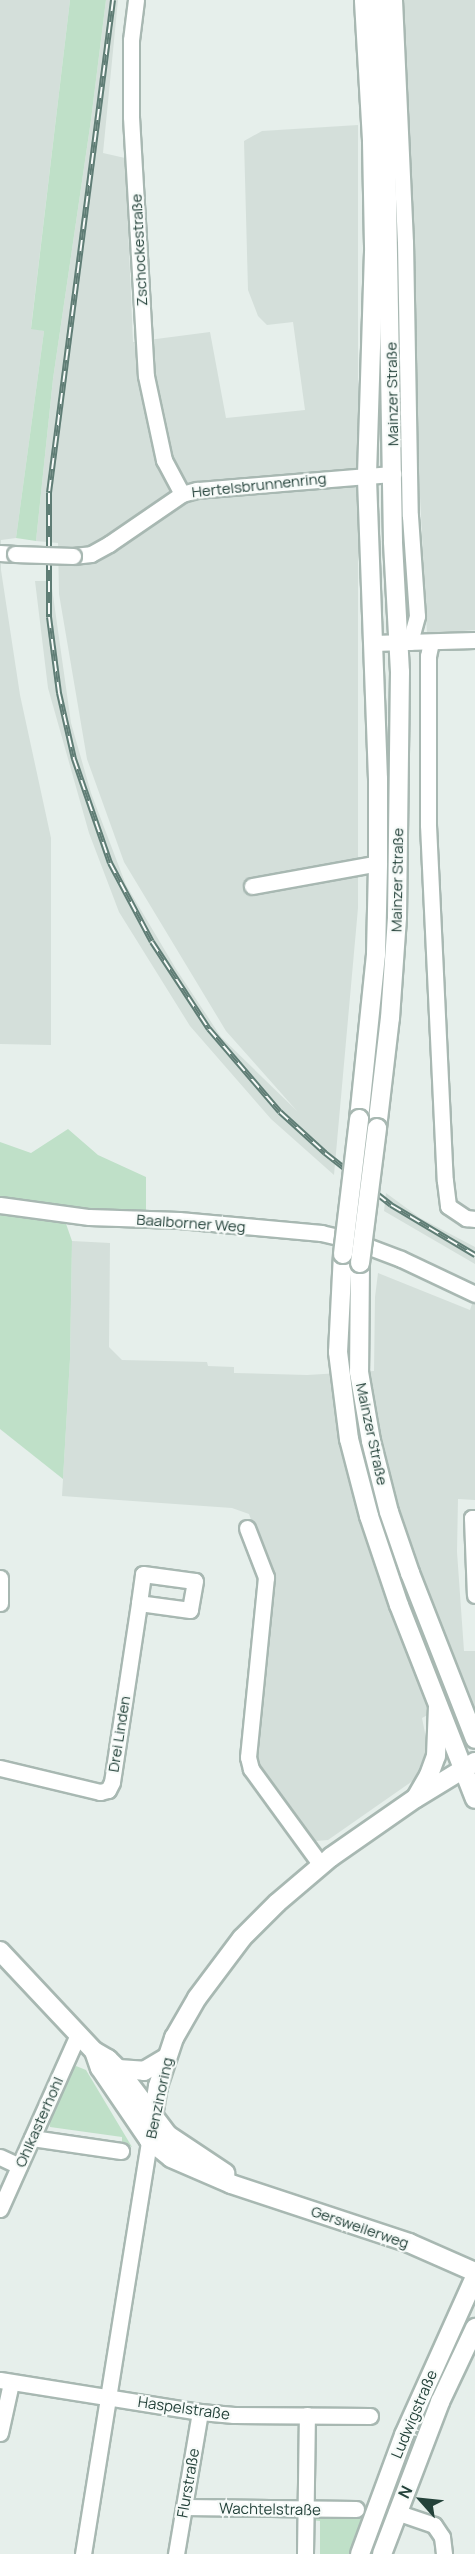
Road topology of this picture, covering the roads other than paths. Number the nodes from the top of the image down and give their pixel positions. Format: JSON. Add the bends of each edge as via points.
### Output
{"nodes":[{"id":1,"x":136,"y":0,"type":"edge"},
{"id":2,"x":364,"y":0,"type":"edge"},
{"id":3,"x":380,"y":0,"type":"edge"},
{"id":4,"x":394,"y":0,"type":"edge"},
{"id":5,"x":393,"y":474,"type":"junction"},
{"id":6,"x":367,"y":475,"type":"junction"},
{"id":7,"x":182,"y":494,"type":"junction"},
{"id":8,"x":8,"y":553,"type":"edge"},
{"id":9,"x":475,"y":640,"type":"edge"},
{"id":10,"x":404,"y":642,"type":"junction"},
{"id":11,"x":431,"y":642,"type":"junction"},
{"id":12,"x":372,"y":643,"type":"junction"},
{"id":13,"x":378,"y":863,"type":"junction"},
{"id":14,"x":252,"y":886,"type":"dead end"},
{"id":15,"x":0,"y":1205,"type":"edge"},
{"id":16,"x":475,"y":1219,"type":"edge"},
{"id":17,"x":475,"y":1294,"type":"edge"},
{"id":18,"x":473,"y":1518,"type":"edge"},
{"id":19,"x":247,"y":1528,"type":"dead end"},
{"id":20,"x":0,"y":1578,"type":"edge"},
{"id":21,"x":475,"y":1595,"type":"edge"},
{"id":22,"x":0,"y":1603,"type":"edge"},
{"id":23,"x":138,"y":1603,"type":"dead end"},
{"id":24,"x":438,"y":1706,"type":"junction"},
{"id":25,"x":475,"y":1739,"type":"edge"},
{"id":26,"x":469,"y":1765,"type":"edge"},
{"id":27,"x":0,"y":1768,"type":"edge"},
{"id":28,"x":416,"y":1798,"type":"junction"},
{"id":29,"x":475,"y":1798,"type":"edge"},
{"id":30,"x":321,"y":1865,"type":"junction"},
{"id":31,"x":0,"y":1952,"type":"edge"},
{"id":32,"x":78,"y":2035,"type":"junction"},
{"id":33,"x":94,"y":2051,"type":"junction"},
{"id":34,"x":166,"y":2058,"type":"junction"},
{"id":35,"x":118,"y":2069,"type":"junction"},
{"id":36,"x":153,"y":2114,"type":"junction"},
{"id":37,"x":32,"y":2138,"type":"junction"},
{"id":38,"x":149,"y":2140,"type":"junction"},
{"id":39,"x":121,"y":2151,"type":"dead end"},
{"id":40,"x":0,"y":2157,"type":"edge"},
{"id":41,"x":19,"y":2166,"type":"junction"},
{"id":42,"x":243,"y":2187,"type":"junction"},
{"id":43,"x":0,"y":2209,"type":"edge"},
{"id":44,"x":475,"y":2274,"type":"edge"},
{"id":45,"x":475,"y":2328,"type":"edge"},
{"id":46,"x":475,"y":2345,"type":"edge"},
{"id":47,"x":459,"y":2360,"type":"junction"},
{"id":48,"x":6,"y":2382,"type":"edge"},
{"id":49,"x":108,"y":2397,"type":"junction"},
{"id":50,"x":200,"y":2412,"type":"junction"},
{"id":51,"x":307,"y":2415,"type":"junction"},
{"id":52,"x":370,"y":2416,"type":"dead end"},
{"id":53,"x":0,"y":2433,"type":"edge"},
{"id":54,"x":184,"y":2506,"type":"junction"},
{"id":55,"x":356,"y":2509,"type":"dead end"},
{"id":56,"x":304,"y":2510,"type":"junction"},
{"id":57,"x":396,"y":2512,"type":"junction"},
{"id":58,"x":83,"y":2554,"type":"edge"},
{"id":59,"x":176,"y":2554,"type":"edge"},
{"id":60,"x":305,"y":2554,"type":"edge"},
{"id":61,"x":360,"y":2554,"type":"edge"},
{"id":62,"x":382,"y":2554,"type":"edge"},
{"id":63,"x":444,"y":2554,"type":"edge"}],
"edges":[{"from":1,"to":7,"type":"street","name":"Zschockestraße","via":[[131,40],[131,117],[146,376],[164,460]]},
{"from":2,"to":6,"type":"main road","name":"Mainzer Straße","via":[[374,246]]},
{"from":3,"to":5,"type":"main road","name":"Mainzer Straße"},
{"from":4,"to":10,"type":"street","name":"Mainzer Straße","via":[[405,242],[410,516],[417,616]]},
{"from":5,"to":6,"type":"street","name":"Hertelsbrunnenring"},
{"from":5,"to":10,"type":"main road","name":"Mainzer Straße","via":[[393,541]]},
{"from":6,"to":7,"type":"street","name":"Hertelsbrunnenring"},
{"from":6,"to":12,"type":"main road","name":"Mainzer Straße"},
{"from":7,"to":8,"type":"street","name":"Hertelsbrunnenring","bridge":true,"via":[[91,554]]},
{"from":9,"to":11,"type":"street"},
{"from":10,"to":11,"type":"street"},
{"from":10,"to":12,"type":"street"},
{"from":10,"to":25,"type":"main road","name":"Mainzer Straße","bridge":true,"via":[[397,917],[390,1018],[360,1263],[359,1372],[389,1512]]},
{"from":11,"to":16,"type":"street","name":"Mainzer Straße","via":[[428,825],[448,1206],[466,1218]]},
{"from":12,"to":13,"type":"main road","name":"Mainzer Straße"},
{"from":13,"to":14,"type":"street","name":"Mainzer Straße"},
{"from":13,"to":24,"type":"main road","name":"Mainzer Straße","bridge":true,"via":[[376,954],[343,1254],[339,1374],[349,1439],[378,1545]]},
{"from":15,"to":17,"type":"street","name":"Baalborner Weg","via":[[102,1218],[179,1220],[321,1233],[351,1239]]},
{"from":18,"to":21,"type":"street"},
{"from":19,"to":30,"type":"street","via":[[266,1577],[248,1757],[251,1769]]},
{"from":20,"to":22,"type":"street"},
{"from":23,"to":27,"type":"street","name":"Drei Linden","via":[[108,1790],[100,1792]]},
{"from":24,"to":26,"type":"main road","name":"Mainzer Straße"},
{"from":24,"to":28,"type":"main road","via":[[436,1756]]},
{"from":26,"to":28,"type":"main road","name":"Benzinoring"},
{"from":26,"to":29,"type":"main road","name":"Mainzer Straße"},
{"from":28,"to":30,"type":"main road","name":"Benzinoring"},
{"from":30,"to":34,"type":"main road","name":"Benzinoring","via":[[242,1938],[197,1998]]},
{"from":31,"to":32,"type":"main road","name":"Gersweilerweg"},
{"from":32,"to":33,"type":"main road","name":"Gersweilerweg"},
{"from":32,"to":37,"type":"street","name":"Ohlkasterhohl"},
{"from":33,"to":35,"type":"main road","name":"Gersweilerweg"},
{"from":33,"to":38,"type":"main road","name":"Gersweilerweg","via":[[100,2068]]},
{"from":34,"to":35,"type":"main road","via":[[144,2071]]},
{"from":34,"to":36,"type":"main road","name":"Benzinoring"},
{"from":35,"to":36,"type":"main road","name":"Gersweilerweg"},
{"from":36,"to":38,"type":"main road","name":"Benzinoring"},
{"from":36,"to":42,"type":"main road","name":"Gersweilerweg","via":[[168,2135]]},
{"from":37,"to":39,"type":"street"},
{"from":37,"to":41,"type":"street","name":"Ohlkasterhohl"},
{"from":38,"to":42,"type":"main road","name":"Gersweilerweg","via":[[160,2152],[191,2169]]},
{"from":38,"to":49,"type":"street","name":"Benzinoring"},
{"from":40,"to":41,"type":"street"},
{"from":41,"to":43,"type":"street","name":"Ohlkasterhohl"},
{"from":42,"to":44,"type":"main road","name":"Gersweilerweg","via":[[409,2243]]},
{"from":44,"to":61,"type":"main road","name":"Ludwigstraße","via":[[404,2435]]},
{"from":45,"to":47,"type":"main road","name":"Ludwigstraße"},
{"from":46,"to":47,"type":"main road"},
{"from":47,"to":57,"type":"main road","name":"Ludwigstraße"},
{"from":48,"to":49,"type":"street","name":"Haspelstraße"},
{"from":48,"to":53,"type":"street"},
{"from":49,"to":50,"type":"street","name":"Haspelstraße"},
{"from":49,"to":58,"type":"street","name":"Benzinoring"},
{"from":50,"to":51,"type":"street","name":"Haspelstraße"},
{"from":50,"to":54,"type":"street","name":"Flurstraße"},
{"from":51,"to":52,"type":"street","name":"Haspelstraße"},
{"from":51,"to":56,"type":"street"},
{"from":54,"to":56,"type":"street","name":"Wachtelstraße"},
{"from":54,"to":59,"type":"street","name":"Flurstraße"},
{"from":55,"to":56,"type":"street","name":"Wachtelstraße"},
{"from":56,"to":60,"type":"street"},
{"from":57,"to":62,"type":"main road","name":"Ludwigstraße"},
{"from":57,"to":63,"type":"street","via":[[434,2525],[442,2537]]}]}
